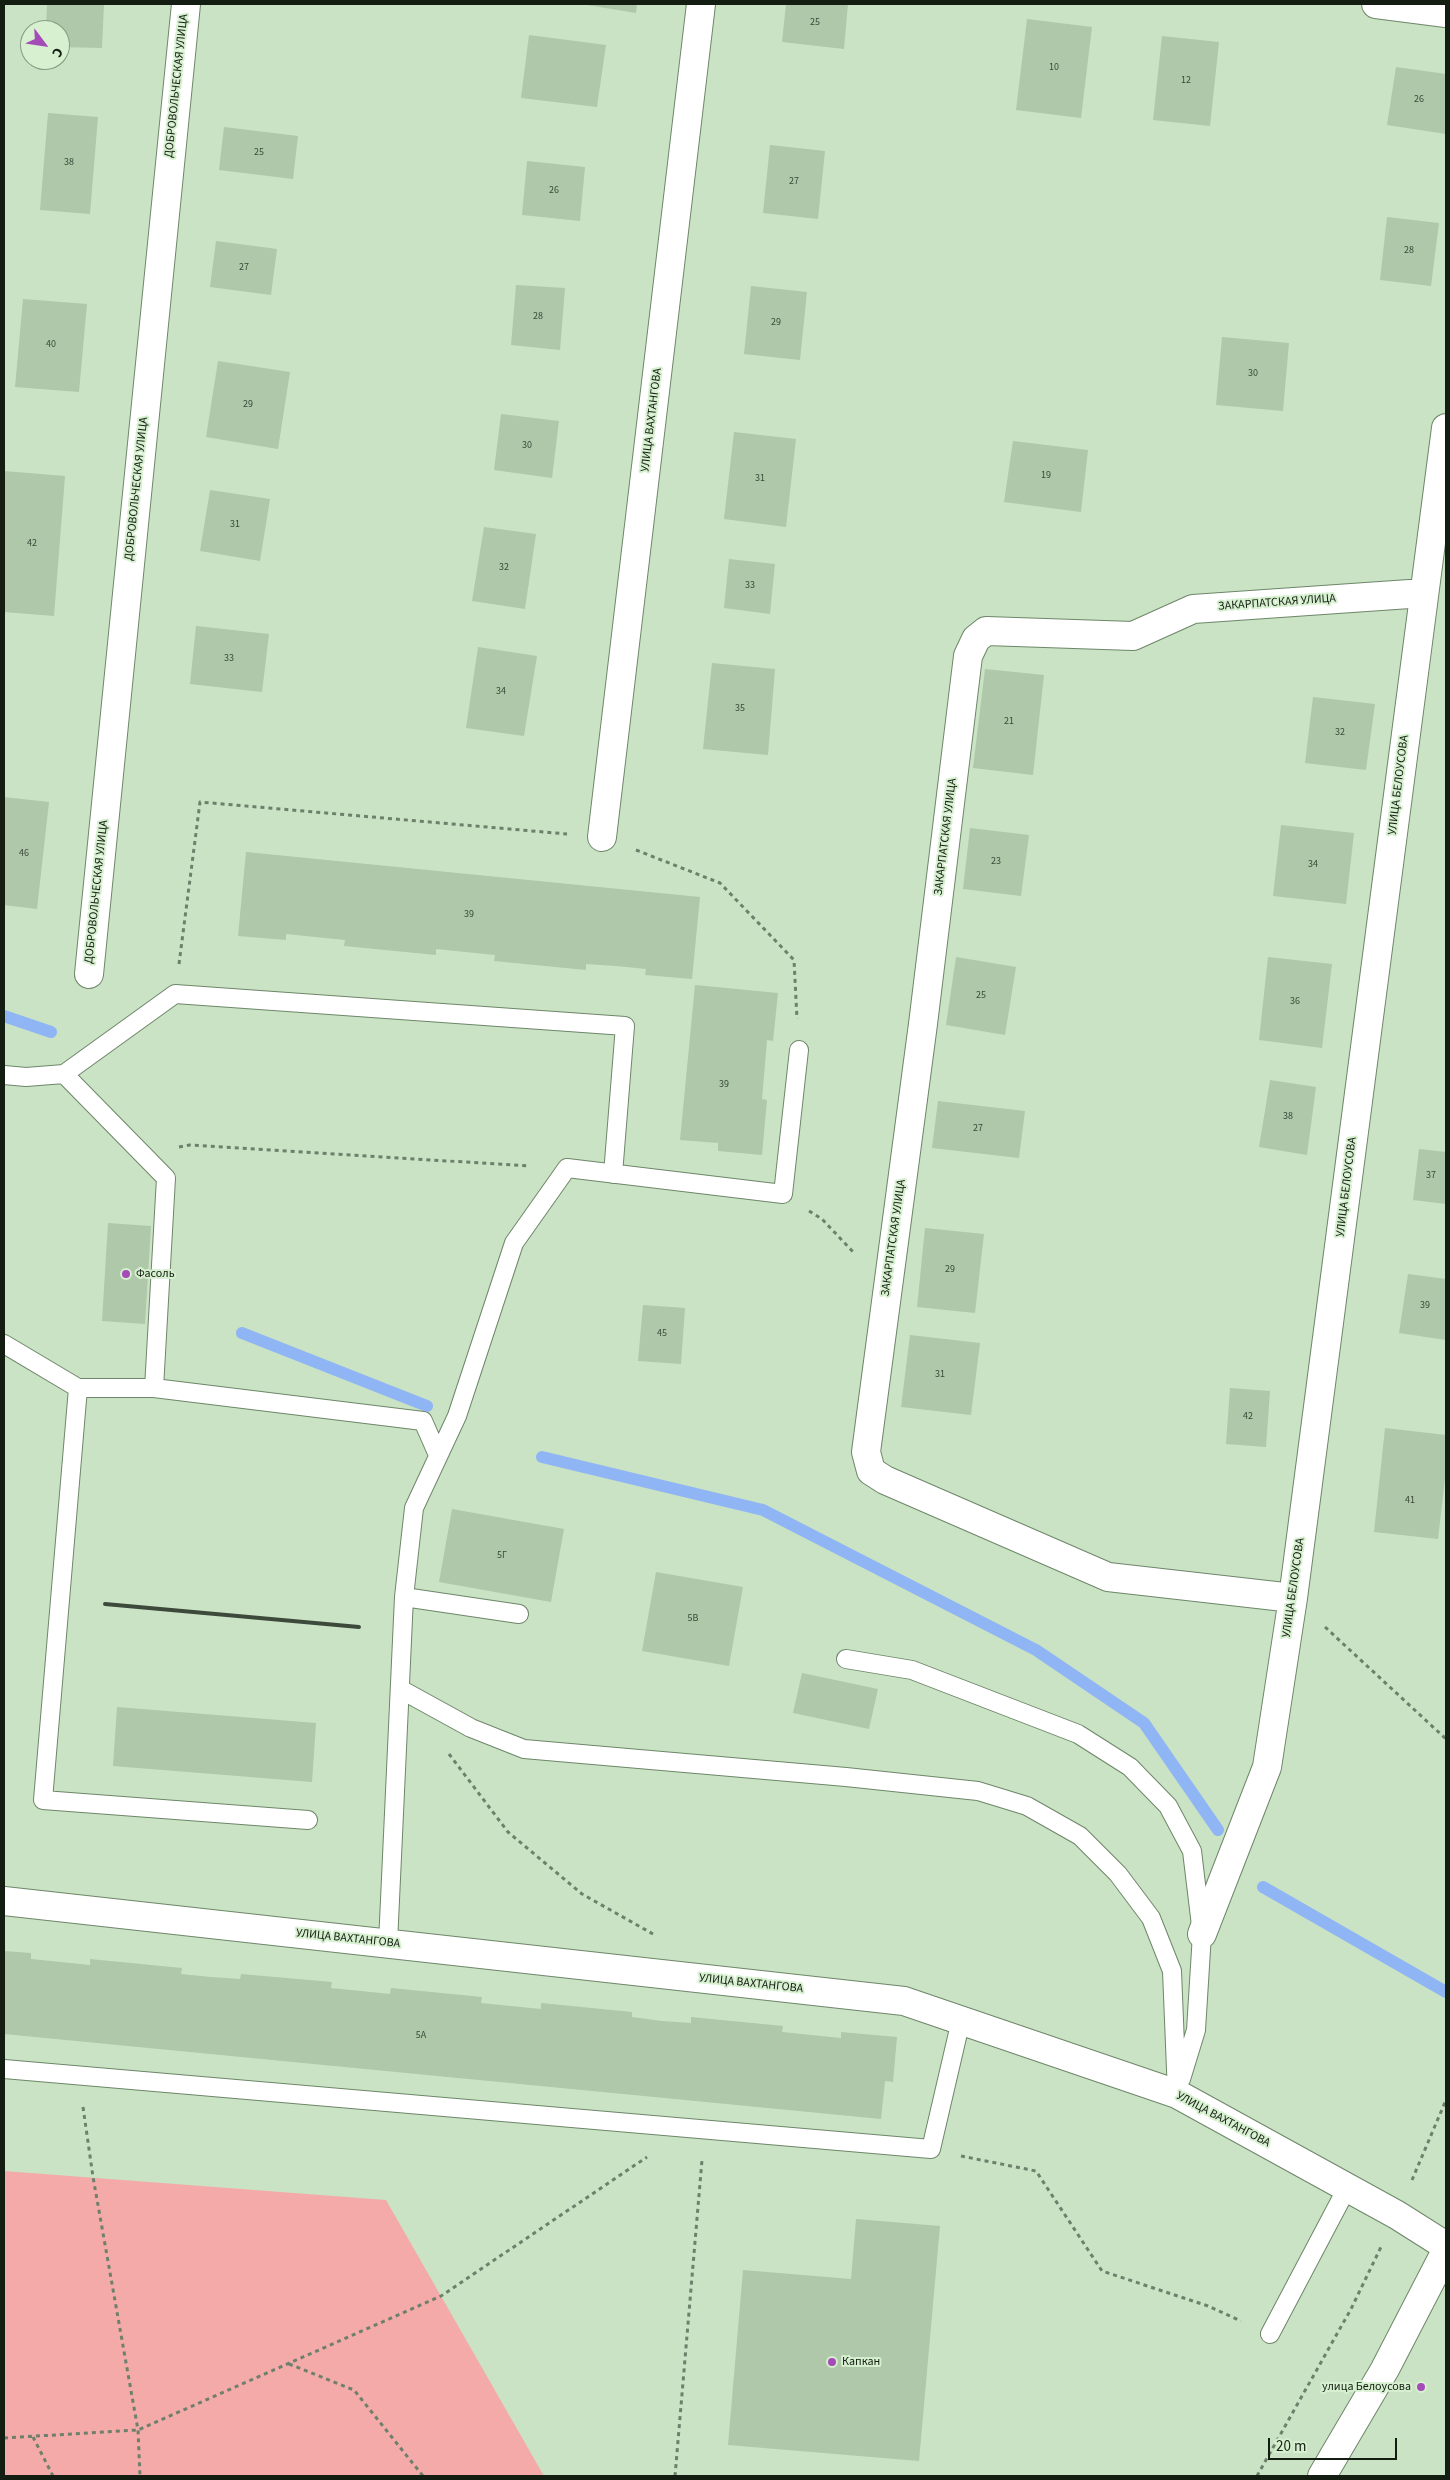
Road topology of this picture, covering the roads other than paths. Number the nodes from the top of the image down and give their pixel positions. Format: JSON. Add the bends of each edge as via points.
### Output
{"nodes":[{"id":1,"x":186,"y":4,"type":"edge"},
{"id":2,"x":701,"y":4,"type":"edge"},
{"id":3,"x":1376,"y":4,"type":"edge"},
{"id":4,"x":1446,"y":13,"type":"edge"},
{"id":5,"x":1446,"y":428,"type":"edge"},
{"id":6,"x":1424,"y":594,"type":"junction"},
{"id":7,"x":602,"y":837,"type":"road end"},
{"id":8,"x":88,"y":974,"type":"dead end"},
{"id":9,"x":799,"y":1050,"type":"road end"},
{"id":10,"x":64,"y":1074,"type":"junction"},
{"id":11,"x":4,"y":1075,"type":"edge"},
{"id":12,"x":613,"y":1174,"type":"junction"},
{"id":13,"x":4,"y":1344,"type":"edge"},
{"id":14,"x":78,"y":1388,"type":"junction"},
{"id":15,"x":154,"y":1388,"type":"junction"},
{"id":16,"x":438,"y":1455,"type":"junction"},
{"id":17,"x":404,"y":1597,"type":"junction"},
{"id":18,"x":1293,"y":1598,"type":"junction"},
{"id":19,"x":519,"y":1614,"type":"dead end"},
{"id":20,"x":846,"y":1658,"type":"dead end"},
{"id":21,"x":400,"y":1689,"type":"junction"},
{"id":22,"x":308,"y":1820,"type":"dead end"},
{"id":23,"x":4,"y":1902,"type":"edge"},
{"id":24,"x":1202,"y":1934,"type":"junction"},
{"id":25,"x":388,"y":1943,"type":"junction"},
{"id":26,"x":961,"y":2020,"type":"junction"},
{"id":27,"x":4,"y":2069,"type":"edge"},
{"id":28,"x":1177,"y":2094,"type":"junction"},
{"id":29,"x":1348,"y":2188,"type":"junction"},
{"id":30,"x":1446,"y":2246,"type":"edge"},
{"id":31,"x":1446,"y":2251,"type":"edge"},
{"id":32,"x":1270,"y":2334,"type":"road end"},
{"id":33,"x":1322,"y":2476,"type":"edge"}],
"edges":[{"from":1,"to":8,"type":"street","name":"ДОБРОВОЛЬЧЕСКАЯ УЛИЦА"},
{"from":2,"to":7,"type":"street","name":"УЛИЦА ВАХТАНГОВА"},
{"from":3,"to":4,"type":"street"},
{"from":5,"to":6,"type":"street","name":"УЛИЦА БЕЛОУСОВА"},
{"from":6,"to":18,"type":"street","name":"УЛИЦА БЕЛОУСОВА"},
{"from":6,"to":18,"type":"street","name":"ЗАКАРПАТСКАЯ УЛИЦА","via":[[1193,609],[1133,636],[986,631],[976,639],[968,656],[866,1452],[871,1471],[1108,1577]]},
{"from":9,"to":12,"type":"lane","via":[[783,1194]]},
{"from":10,"to":11,"type":"lane"},
{"from":10,"to":12,"type":"lane","via":[[175,994],[624,1026]]},
{"from":10,"to":15,"type":"lane","via":[[166,1178]]},
{"from":12,"to":16,"type":"lane","via":[[567,1168],[514,1242],[457,1416]]},
{"from":13,"to":14,"type":"lane"},
{"from":14,"to":15,"type":"lane"},
{"from":14,"to":22,"type":"lane","via":[[43,1800]]},
{"from":15,"to":16,"type":"lane","via":[[423,1421]]},
{"from":16,"to":17,"type":"lane","via":[[414,1508]]},
{"from":17,"to":19,"type":"lane"},
{"from":17,"to":21,"type":"lane"},
{"from":18,"to":24,"type":"street","name":"УЛИЦА БЕЛОУСОВА","via":[[1267,1767]]},
{"from":20,"to":24,"type":"lane","via":[[912,1670],[1010,1706],[1078,1734],[1130,1767],[1168,1806],[1192,1851]]},
{"from":21,"to":25,"type":"lane"},
{"from":21,"to":28,"type":"lane","via":[[471,1728],[524,1749],[969,1790],[1028,1806],[1080,1836],[1118,1874],[1151,1918],[1172,1971]]},
{"from":23,"to":25,"type":"street","name":"УЛИЦА ВАХТАНГОВА"},
{"from":24,"to":28,"type":"lane","via":[[1196,2030]]},
{"from":25,"to":26,"type":"street","name":"УЛИЦА ВАХТАНГОВА","via":[[904,2002]]},
{"from":26,"to":27,"type":"lane","via":[[931,2149]]},
{"from":26,"to":28,"type":"street","name":"УЛИЦА ВАХТАНГОВА"},
{"from":28,"to":29,"type":"street","name":"УЛИЦА ВАХТАНГОВА"},
{"from":29,"to":30,"type":"street","name":"УЛИЦА ВАХТАНГОВА"},
{"from":29,"to":32,"type":"lane"},
{"from":31,"to":33,"type":"street","via":[[1385,2369]]}]}
